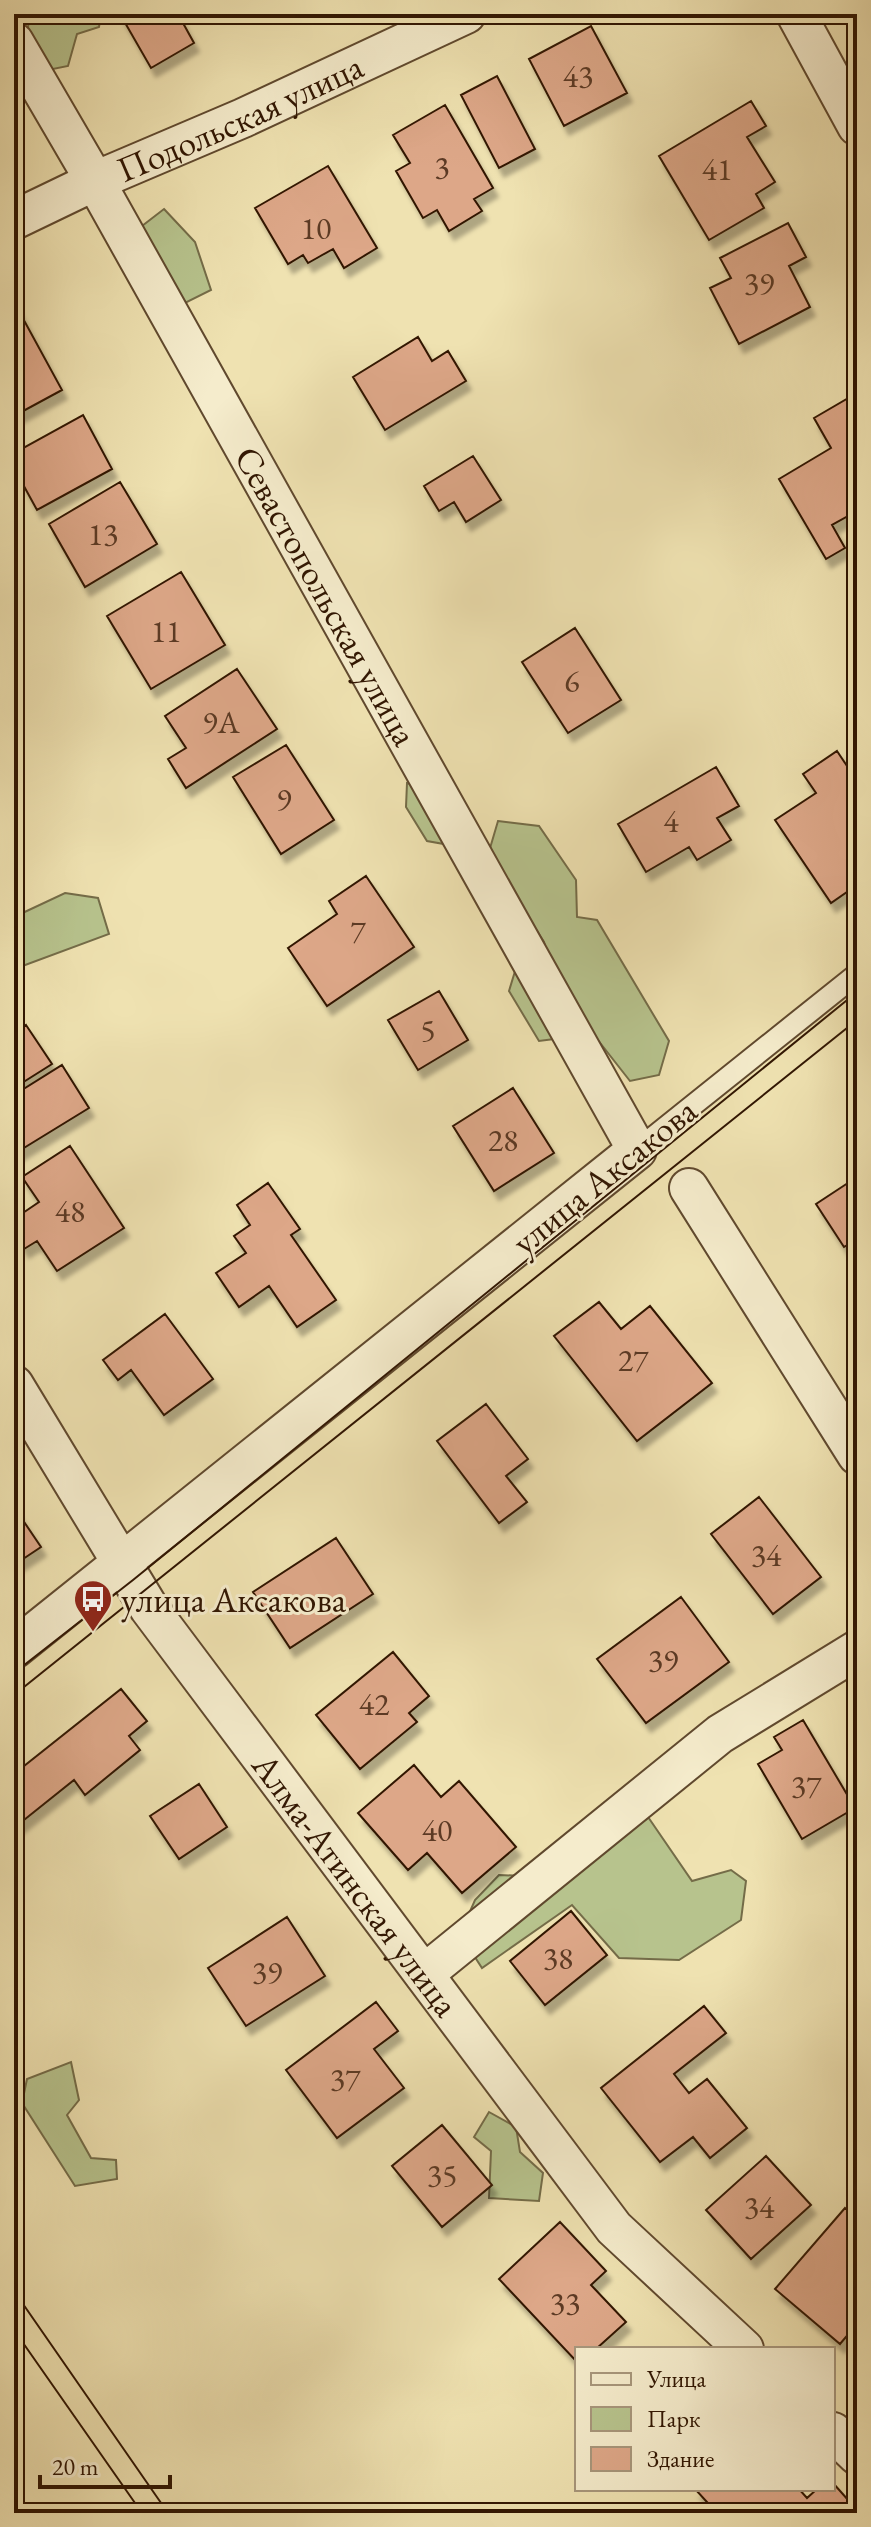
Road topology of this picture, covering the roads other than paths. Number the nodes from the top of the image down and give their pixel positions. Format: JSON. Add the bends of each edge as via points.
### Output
{"nodes":[{"id":1,"x":466,"y":14,"type":"edge"},
{"id":2,"x":796,"y":14,"type":"edge"},
{"id":3,"x":14,"y":42,"type":"edge"},
{"id":4,"x":857,"y":126,"type":"edge"},
{"id":5,"x":95,"y":181,"type":"junction"},
{"id":6,"x":14,"y":220,"type":"edge"},
{"id":7,"x":857,"y":974,"type":"edge"},
{"id":8,"x":637,"y":1150,"type":"junction"},
{"id":9,"x":689,"y":1188,"type":"dead end"},
{"id":10,"x":14,"y":1385,"type":"edge"},
{"id":11,"x":857,"y":1455,"type":"edge"},
{"id":12,"x":123,"y":1564,"type":"junction"},
{"id":13,"x":14,"y":1649,"type":"edge"},
{"id":14,"x":854,"y":1659,"type":"edge"},
{"id":15,"x":424,"y":1974,"type":"junction"},
{"id":16,"x":742,"y":2347,"type":"edge"},
{"id":17,"x":835,"y":2434,"type":"edge"},
{"id":18,"x":857,"y":2455,"type":"edge"}],
"edges":[{"from":1,"to":5,"type":"street","name":"Подольская улица"},
{"from":2,"to":4,"type":"street"},
{"from":3,"to":5,"type":"street","name":"Севастопольская улица"},
{"from":5,"to":6,"type":"street","name":"Подольская улица"},
{"from":5,"to":8,"type":"street","name":"Севастопольская улица"},
{"from":7,"to":8,"type":"lane","name":"улица Аксакова"},
{"from":8,"to":12,"type":"street","name":"улица Аксакова"},
{"from":9,"to":11,"type":"street"},
{"from":10,"to":12,"type":"street","name":"Алма-Атинская улица"},
{"from":12,"to":13,"type":"street","name":"улица Аксакова"},
{"from":12,"to":15,"type":"street","name":"Алма-Атинская улица","via":[[149,1608]]},
{"from":14,"to":15,"type":"street","via":[[720,1734]]},
{"from":15,"to":16,"type":"street","name":"Алма-Атинская улица","via":[[614,2228]]},
{"from":17,"to":18,"type":"street"}]}
